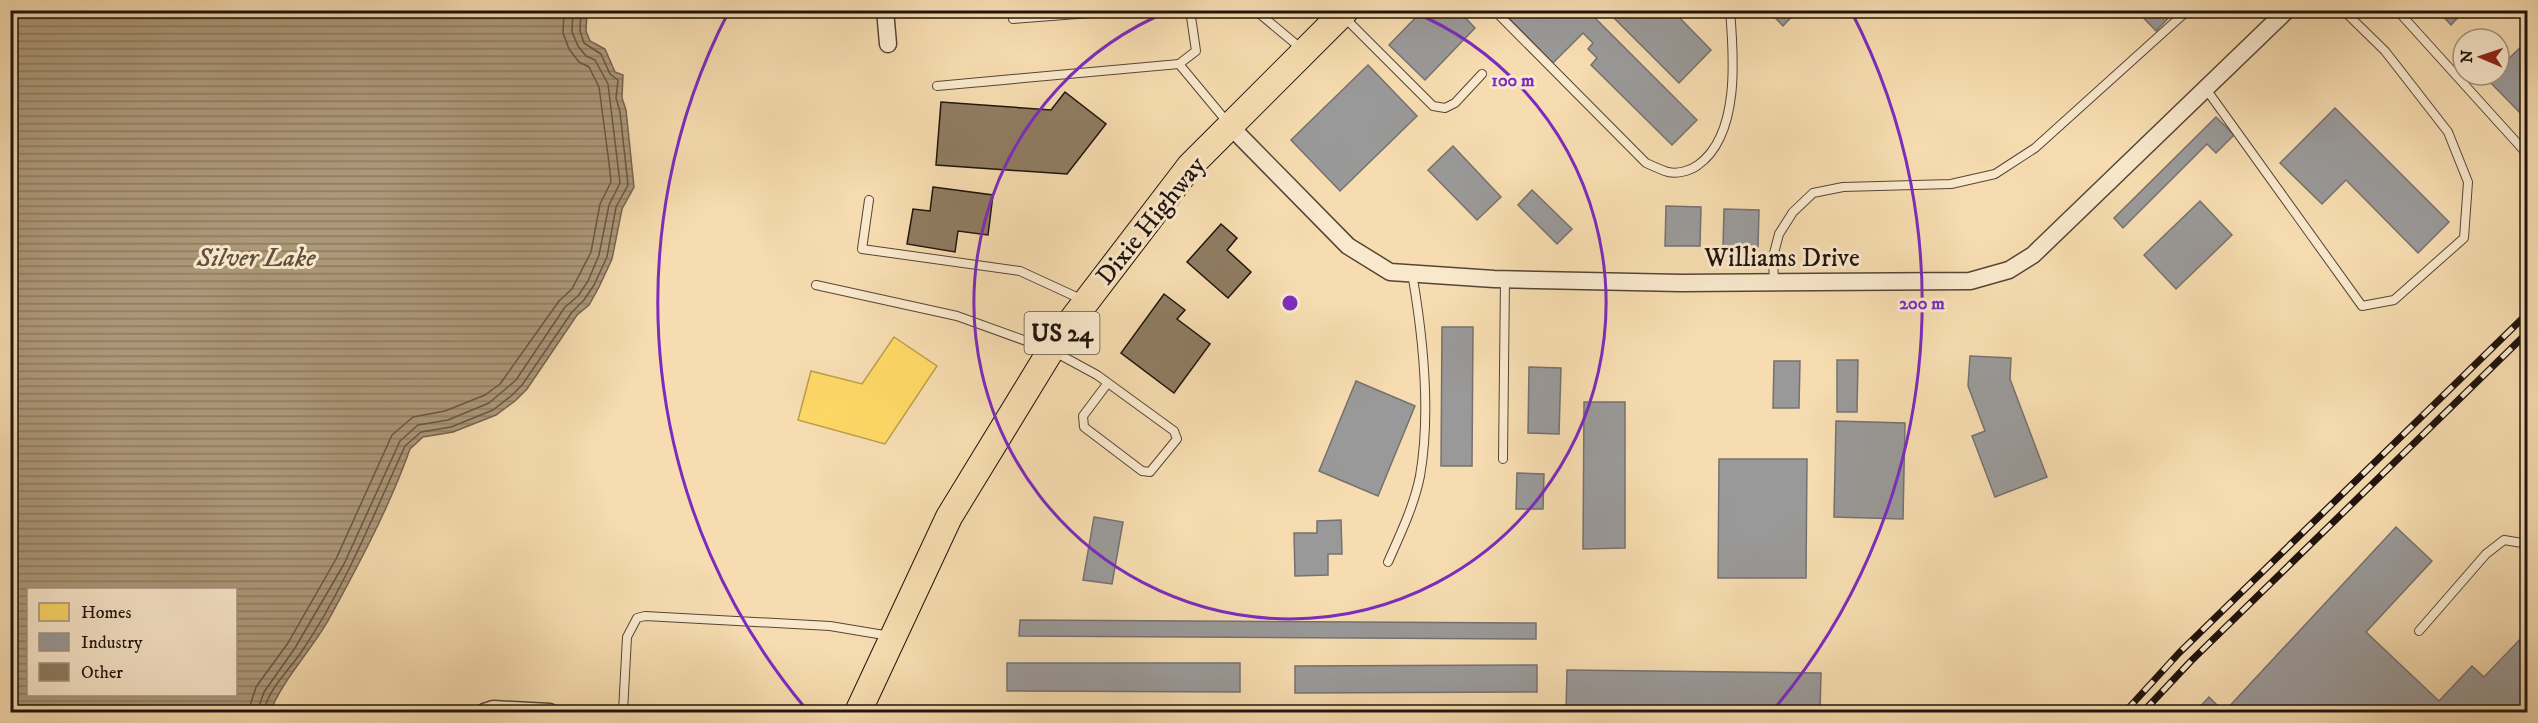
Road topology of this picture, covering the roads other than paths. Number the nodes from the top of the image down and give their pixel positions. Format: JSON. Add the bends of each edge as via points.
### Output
{"nodes":[{"id":1,"x":885,"y":10,"type":"edge"},
{"id":2,"x":1129,"y":10,"type":"edge"},
{"id":3,"x":1191,"y":10,"type":"edge"},
{"id":4,"x":1255,"y":10,"type":"edge"},
{"id":5,"x":1494,"y":10,"type":"edge"},
{"id":6,"x":1730,"y":10,"type":"edge"},
{"id":7,"x":2188,"y":10,"type":"edge"},
{"id":8,"x":2287,"y":10,"type":"edge"},
{"id":9,"x":2343,"y":10,"type":"edge"},
{"id":10,"x":2397,"y":10,"type":"edge"},
{"id":11,"x":1343,"y":13,"type":"edge"},
{"id":12,"x":1013,"y":19,"type":"dead end"},
{"id":13,"x":888,"y":44,"type":"dead end"},
{"id":14,"x":1305,"y":51,"type":"junction"},
{"id":15,"x":1179,"y":63,"type":"junction"},
{"id":16,"x":1482,"y":74,"type":"dead end"},
{"id":17,"x":937,"y":86,"type":"dead end"},
{"id":18,"x":2206,"y":89,"type":"junction"},
{"id":19,"x":1230,"y":126,"type":"junction"},
{"id":20,"x":2528,"y":155,"type":"edge"},
{"id":21,"x":869,"y":200,"type":"dead end"},
{"id":22,"x":1412,"y":273,"type":"junction"},
{"id":23,"x":1505,"y":279,"type":"junction"},
{"id":24,"x":1774,"y":283,"type":"junction"},
{"id":25,"x":816,"y":285,"type":"dead end"},
{"id":26,"x":1086,"y":301,"type":"junction"},
{"id":27,"x":1051,"y":350,"type":"junction"},
{"id":28,"x":1107,"y":384,"type":"junction"},
{"id":29,"x":1503,"y":459,"type":"dead end"},
{"id":30,"x":2528,"y":543,"type":"edge"},
{"id":31,"x":1388,"y":562,"type":"dead end"},
{"id":32,"x":2419,"y":631,"type":"dead end"},
{"id":33,"x":893,"y":636,"type":"junction"},
{"id":34,"x":484,"y":712,"type":"edge"},
{"id":35,"x":549,"y":712,"type":"edge"},
{"id":36,"x":623,"y":712,"type":"edge"},
{"id":37,"x":858,"y":712,"type":"edge"}],
"edges":[{"from":1,"to":13,"type":"street"},
{"from":2,"to":12,"type":"lane"},
{"from":3,"to":15,"type":"lane","via":[[1196,51]]},
{"from":4,"to":14,"type":"lane"},
{"from":5,"to":6,"type":"lane","via":[[1646,163],[1669,172],[1690,171],[1711,156],[1726,125],[1734,58]]},
{"from":7,"to":24,"type":"lane","via":[[2035,148],[1995,174],[1951,184],[1843,187],[1813,194],[1793,212],[1779,234],[1773,257]]},
{"from":8,"to":18,"type":"street","name":"Williams Drive"},
{"from":9,"to":18,"type":"lane","via":[[2385,51],[2448,132],[2468,182],[2464,238],[2394,300],[2362,306]]},
{"from":10,"to":20,"type":"lane"},
{"from":11,"to":14,"type":"main road","name":"Dixie Highway","number":"US 24"},
{"from":11,"to":16,"type":"lane","via":[[1433,106],[1445,108],[1455,103]]},
{"from":14,"to":19,"type":"main road","name":"Dixie Highway","number":"US 24"},
{"from":15,"to":17,"type":"lane"},
{"from":15,"to":19,"type":"lane"},
{"from":18,"to":24,"type":"street","name":"Williams Drive","via":[[2032,255],[2009,270],[1970,281]]},
{"from":19,"to":22,"type":"street","name":"Williams Drive","via":[[1348,246],[1390,272]]},
{"from":19,"to":26,"type":"main road","name":"Dixie Highway","number":"US 24","via":[[1190,166]]},
{"from":21,"to":26,"type":"lane","via":[[862,249],[1020,271]]},
{"from":22,"to":23,"type":"street","name":"Williams Drive"},
{"from":22,"to":31,"type":"lane","via":[[1419,311],[1425,422],[1420,477]]},
{"from":23,"to":24,"type":"street","name":"Williams Drive"},
{"from":23,"to":29,"type":"lane"},
{"from":25,"to":27,"type":"lane","via":[[957,316]]},
{"from":26,"to":27,"type":"main road","name":"Dixie Highway","number":"US 24"},
{"from":27,"to":28,"type":"lane"},
{"from":27,"to":33,"type":"main road","name":"Dixie Highway","number":"US 24","via":[[949,517]]},
{"from":28,"to":28,"type":"lane","via":[[1174,431],[1177,439],[1150,472],[1142,471],[1084,427],[1083,416]]},
{"from":30,"to":32,"type":"lane","via":[[2504,540],[2486,554]]},
{"from":33,"to":36,"type":"lane","via":[[830,626],[637,618],[627,638]]},
{"from":33,"to":37,"type":"main road","name":"Dixie Highway","number":"US 24"},
{"from":34,"to":35,"type":"street"}]}
